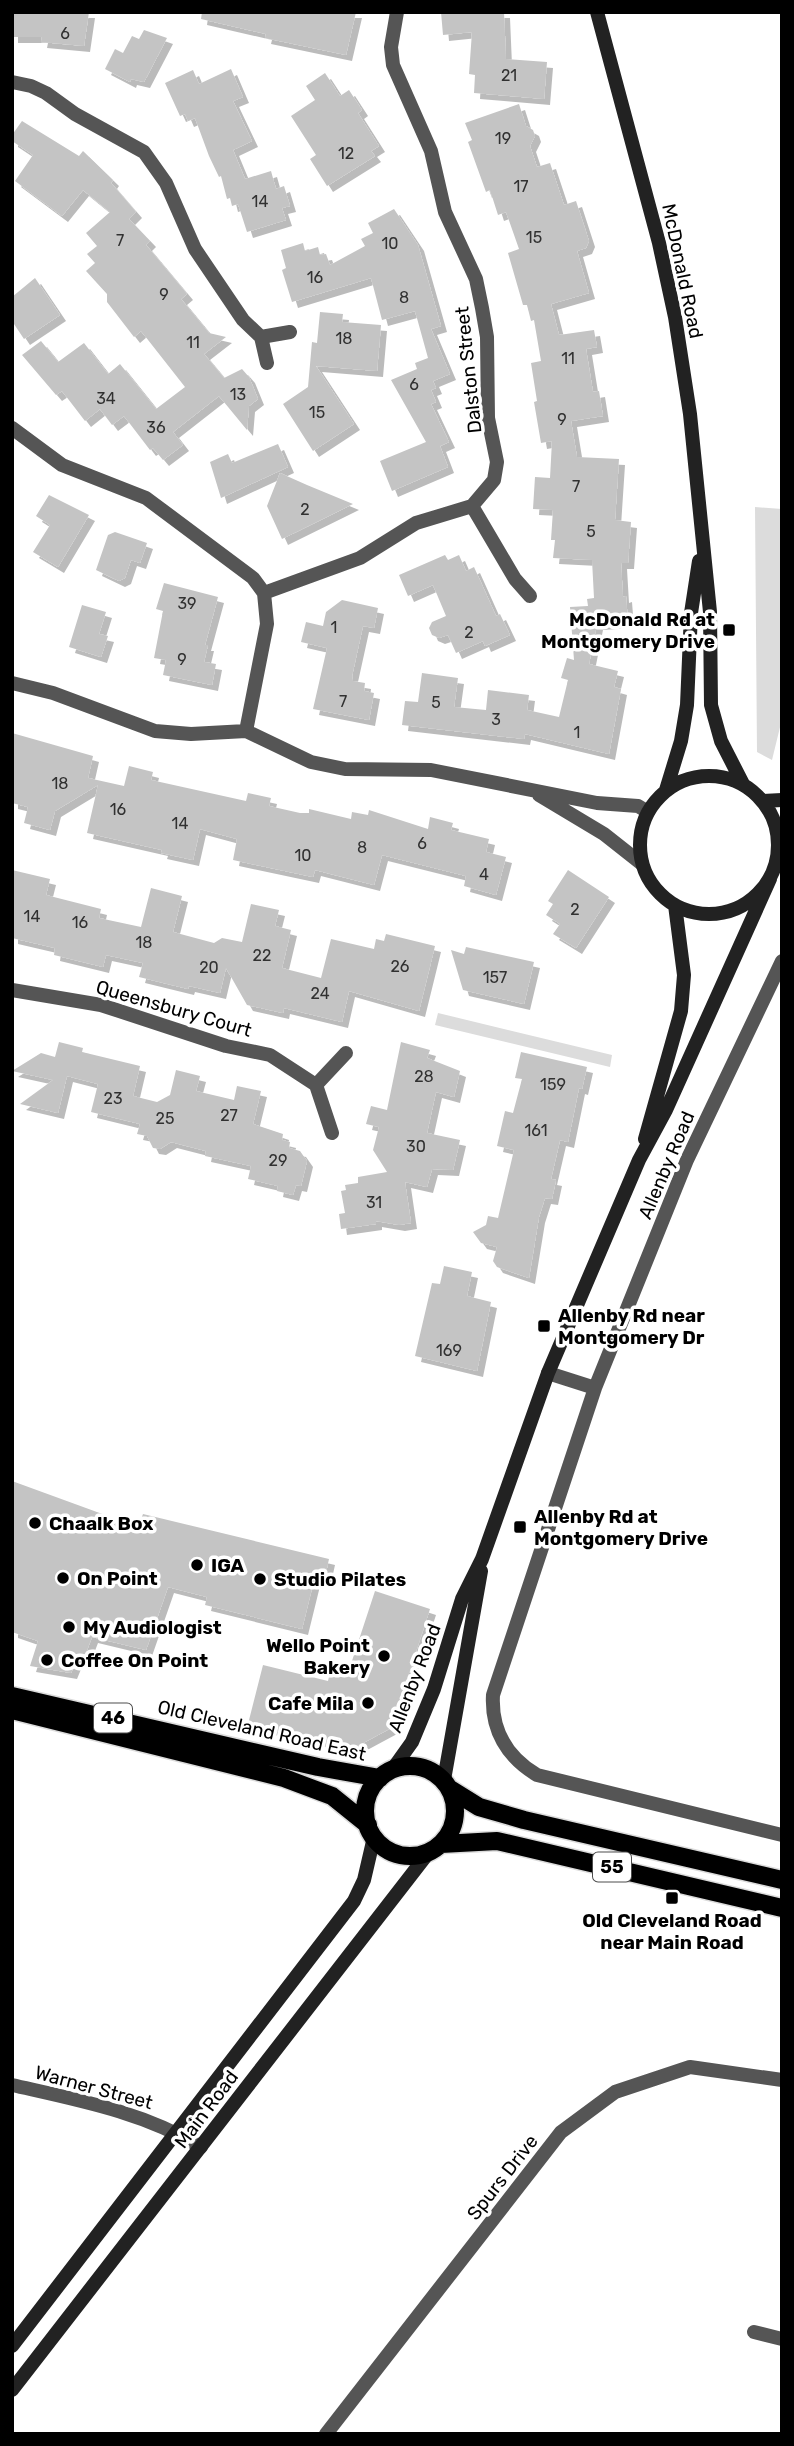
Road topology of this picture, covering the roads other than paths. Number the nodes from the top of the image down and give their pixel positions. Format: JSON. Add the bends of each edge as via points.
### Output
{"nodes":[{"id":1,"x":397,"y":12,"type":"edge"},
{"id":2,"x":597,"y":12,"type":"edge"},
{"id":3,"x":12,"y":82,"type":"edge"},
{"id":4,"x":289,"y":332,"type":"dead end"},
{"id":5,"x":261,"y":337,"type":"junction"},
{"id":6,"x":267,"y":363,"type":"dead end"},
{"id":7,"x":12,"y":428,"type":"edge"},
{"id":8,"x":472,"y":506,"type":"junction"},
{"id":9,"x":702,"y":544,"type":"junction"},
{"id":10,"x":264,"y":593,"type":"junction"},
{"id":11,"x":530,"y":596,"type":"dead end"},
{"id":12,"x":12,"y":683,"type":"edge"},
{"id":13,"x":246,"y":731,"type":"junction"},
{"id":14,"x":743,"y":784,"type":"junction"},
{"id":15,"x":527,"y":788,"type":"junction"},
{"id":16,"x":666,"y":790,"type":"junction"},
{"id":17,"x":782,"y":800,"type":"edge"},
{"id":18,"x":763,"y":801,"type":"junction"},
{"id":19,"x":648,"y":811,"type":"junction"},
{"id":20,"x":779,"y":862,"type":"edge"},
{"id":21,"x":642,"y":864,"type":"junction"},
{"id":22,"x":770,"y":878,"type":"junction"},
{"id":23,"x":676,"y":905,"type":"junction"},
{"id":24,"x":782,"y":961,"type":"edge"},
{"id":25,"x":12,"y":990,"type":"edge"},
{"id":26,"x":346,"y":1053,"type":"dead end"},
{"id":27,"x":316,"y":1085,"type":"junction"},
{"id":28,"x":332,"y":1133,"type":"dead end"},
{"id":29,"x":639,"y":1160,"type":"junction"},
{"id":30,"x":548,"y":1373,"type":"junction"},
{"id":31,"x":595,"y":1388,"type":"junction"},
{"id":32,"x":482,"y":1559,"type":"junction"},
{"id":33,"x":12,"y":1696,"type":"edge"},
{"id":34,"x":12,"y":1710,"type":"edge"},
{"id":35,"x":386,"y":1774,"type":"junction"},
{"id":36,"x":447,"y":1785,"type":"junction"},
{"id":37,"x":371,"y":1831,"type":"junction"},
{"id":38,"x":782,"y":1835,"type":"edge"},
{"id":39,"x":435,"y":1848,"type":"junction"},
{"id":40,"x":782,"y":1880,"type":"edge"},
{"id":41,"x":782,"y":1908,"type":"edge"},
{"id":42,"x":782,"y":2080,"type":"edge"},
{"id":43,"x":12,"y":2085,"type":"edge"},
{"id":44,"x":175,"y":2131,"type":"junction"},
{"id":45,"x":201,"y":2147,"type":"junction"},
{"id":46,"x":754,"y":2332,"type":"dead end"},
{"id":47,"x":782,"y":2339,"type":"edge"},
{"id":48,"x":12,"y":2346,"type":"edge"},
{"id":49,"x":12,"y":2390,"type":"edge"},
{"id":50,"x":326,"y":2434,"type":"edge"}],
"edges":[{"from":1,"to":8,"type":"street","name":"Dalston Street","via":[[393,65],[431,151],[449,223],[476,279],[487,337],[488,418],[497,463],[494,480]]},
{"from":2,"to":9,"type":"main road","name":"McDonald Road","via":[[675,317]]},
{"from":3,"to":5,"type":"street","via":[[46,93],[144,152],[166,183],[195,249],[243,320]]},
{"from":4,"to":5,"type":"street"},
{"from":5,"to":6,"type":"street"},
{"from":7,"to":10,"type":"street","via":[[62,465],[158,506],[253,578]]},
{"from":8,"to":10,"type":"street","via":[[416,523],[360,558]]},
{"from":8,"to":11,"type":"street"},
{"from":9,"to":14,"type":"main road","name":"McDonald Road","via":[[710,612],[710,705],[721,741]]},
{"from":9,"to":16,"type":"main road","name":"McDonald Road","via":[[691,613],[687,705]]},
{"from":10,"to":13,"type":"street","via":[[267,624]]},
{"from":12,"to":13,"type":"street","via":[[155,731]]},
{"from":13,"to":15,"type":"street","via":[[311,762],[345,769],[431,770]]},
{"from":14,"to":16,"type":"main road","via":[[704,775]]},
{"from":14,"to":18,"type":"main road"},
{"from":15,"to":19,"type":"street"},
{"from":15,"to":21,"type":"street","via":[[604,834]]},
{"from":16,"to":19,"type":"main road"},
{"from":17,"to":18,"type":"main road"},
{"from":18,"to":20,"type":"main road","via":[[775,820]]},
{"from":19,"to":21,"type":"main road","via":[[642,828]]},
{"from":20,"to":22,"type":"main road"},
{"from":21,"to":23,"type":"main road","via":[[661,894]]},
{"from":22,"to":23,"type":"main road","via":[[757,895],[738,907],[696,913]]},
{"from":22,"to":29,"type":"main road","name":"Allenby Road"},
{"from":23,"to":29,"type":"main road","name":"Allenby Road","via":[[684,975],[681,1011]]},
{"from":24,"to":31,"type":"street","name":"Allenby Road","via":[[688,1160]]},
{"from":25,"to":27,"type":"street","name":"Queensbury Court","via":[[101,1005],[226,1046],[270,1055]]},
{"from":26,"to":27,"type":"street"},
{"from":27,"to":28,"type":"street"},
{"from":29,"to":30,"type":"main road","name":"Allenby Road"},
{"from":30,"to":31,"type":"street"},
{"from":30,"to":32,"type":"main road","name":"Allenby Road"},
{"from":31,"to":38,"type":"street","name":"Allenby Road","via":[[493,1695],[492,1713],[500,1738],[523,1766],[537,1775]]},
{"from":32,"to":35,"type":"main road","name":"Allenby Road","via":[[462,1599],[412,1742]]},
{"from":32,"to":36,"type":"main road","name":"Allenby Road","via":[[457,1693]]},
{"from":33,"to":35,"type":"main road","name":"Old Cleveland Road East","number":"46","via":[[318,1767]]},
{"from":34,"to":37,"type":"main road","name":"Old Cleveland Road East","number":"46","via":[[284,1778],[332,1796]]},
{"from":35,"to":36,"type":"main road","number":"46","via":[[419,1767]]},
{"from":35,"to":37,"type":"main road","via":[[367,1800]]},
{"from":36,"to":39,"type":"main road","via":[[455,1818],[450,1832]]},
{"from":36,"to":40,"type":"main road","number":"55","via":[[478,1807]]},
{"from":37,"to":39,"type":"main road","number":"46","via":[[385,1848],[399,1854]]},
{"from":37,"to":44,"type":"main road","name":"Main Road","via":[[364,1880],[354,1901]]},
{"from":39,"to":41,"type":"main road","number":"55","via":[[497,1841]]},
{"from":39,"to":45,"type":"main road","name":"Main Road"},
{"from":42,"to":50,"type":"street","name":"Spurs Drive","via":[[690,2067],[615,2092],[561,2132]]},
{"from":43,"to":44,"type":"street","name":"Warner Street","via":[[128,2112]]},
{"from":44,"to":45,"type":"street","name":"Warner Street"},
{"from":44,"to":48,"type":"main road","name":"Main Road"},
{"from":45,"to":49,"type":"main road","name":"Main Road"},
{"from":46,"to":47,"type":"street"}]}
